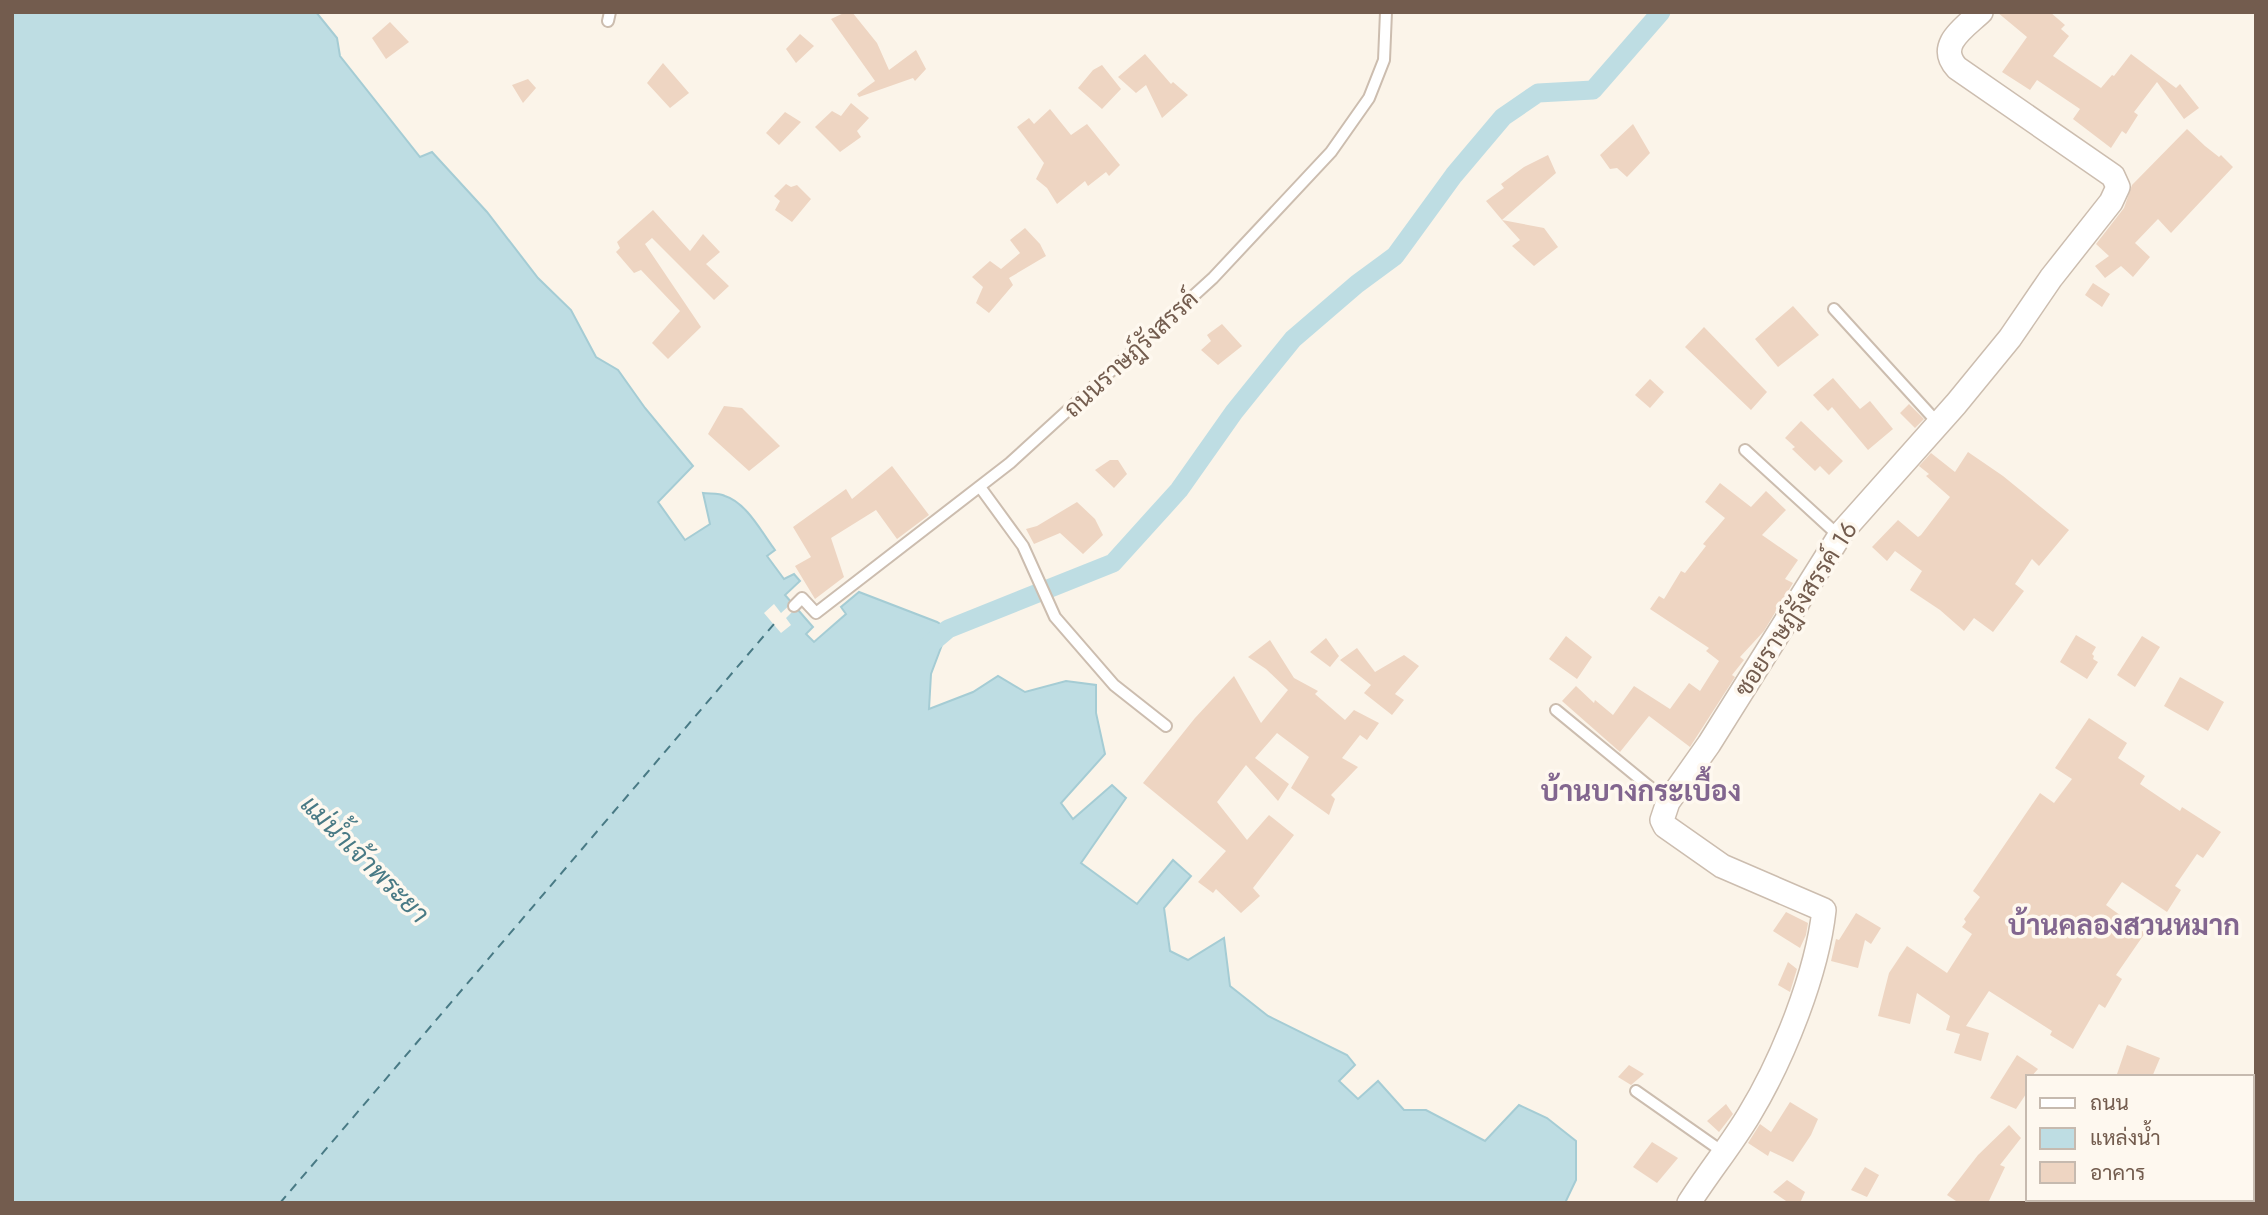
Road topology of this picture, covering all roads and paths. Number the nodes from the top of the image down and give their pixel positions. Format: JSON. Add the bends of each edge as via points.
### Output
{"nodes":[{"id":1,"x":1386,"y":12,"type":"edge"},
{"id":2,"x":1981,"y":12,"type":"edge"},
{"id":3,"x":1834,"y":309,"type":"dead end"},
{"id":4,"x":1937,"y":422,"type":"junction"},
{"id":5,"x":1745,"y":450,"type":"dead end"},
{"id":6,"x":980,"y":487,"type":"junction"},
{"id":7,"x":1839,"y":536,"type":"junction"},
{"id":8,"x":794,"y":606,"type":"dead end"},
{"id":9,"x":1556,"y":710,"type":"dead end"},
{"id":10,"x":1166,"y":726,"type":"dead end"},
{"id":11,"x":1668,"y":802,"type":"junction"},
{"id":12,"x":1636,"y":1091,"type":"dead end"},
{"id":13,"x":1723,"y":1152,"type":"junction"},
{"id":14,"x":1689,"y":1203,"type":"edge"}],
"edges":[{"from":1,"to":6,"type":"lane","name":"ถนนราษฎ์รังสรรค์","via":[[1386,43],[1378,77],[1369,98],[1331,152],[1213,278]]},
{"from":2,"to":4,"type":"street","name":"ซอยราษฎ์รังสรรค์ 16","via":[[1951,42],[1950,60],[2113,177],[2118,187],[2010,338]]},
{"from":3,"to":4,"type":"lane"},
{"from":4,"to":7,"type":"street","name":"ซอยราษฎ์รังสรรค์ 16"},
{"from":5,"to":7,"type":"lane"},
{"from":6,"to":8,"type":"lane","name":"ถนนราษฎ์รังสรรค์","via":[[816,613],[802,598]]},
{"from":6,"to":10,"type":"lane","via":[[1023,546],[1055,617],[1114,685]]},
{"from":7,"to":11,"type":"street","name":"ซอยราษฎ์รังสรรค์ 16"},
{"from":9,"to":11,"type":"lane"},
{"from":11,"to":13,"type":"street","via":[[1662,820],[1665,826],[1710,858],[1824,910],[1797,1015],[1749,1114]]},
{"from":12,"to":13,"type":"lane"},
{"from":13,"to":14,"type":"street"}]}
